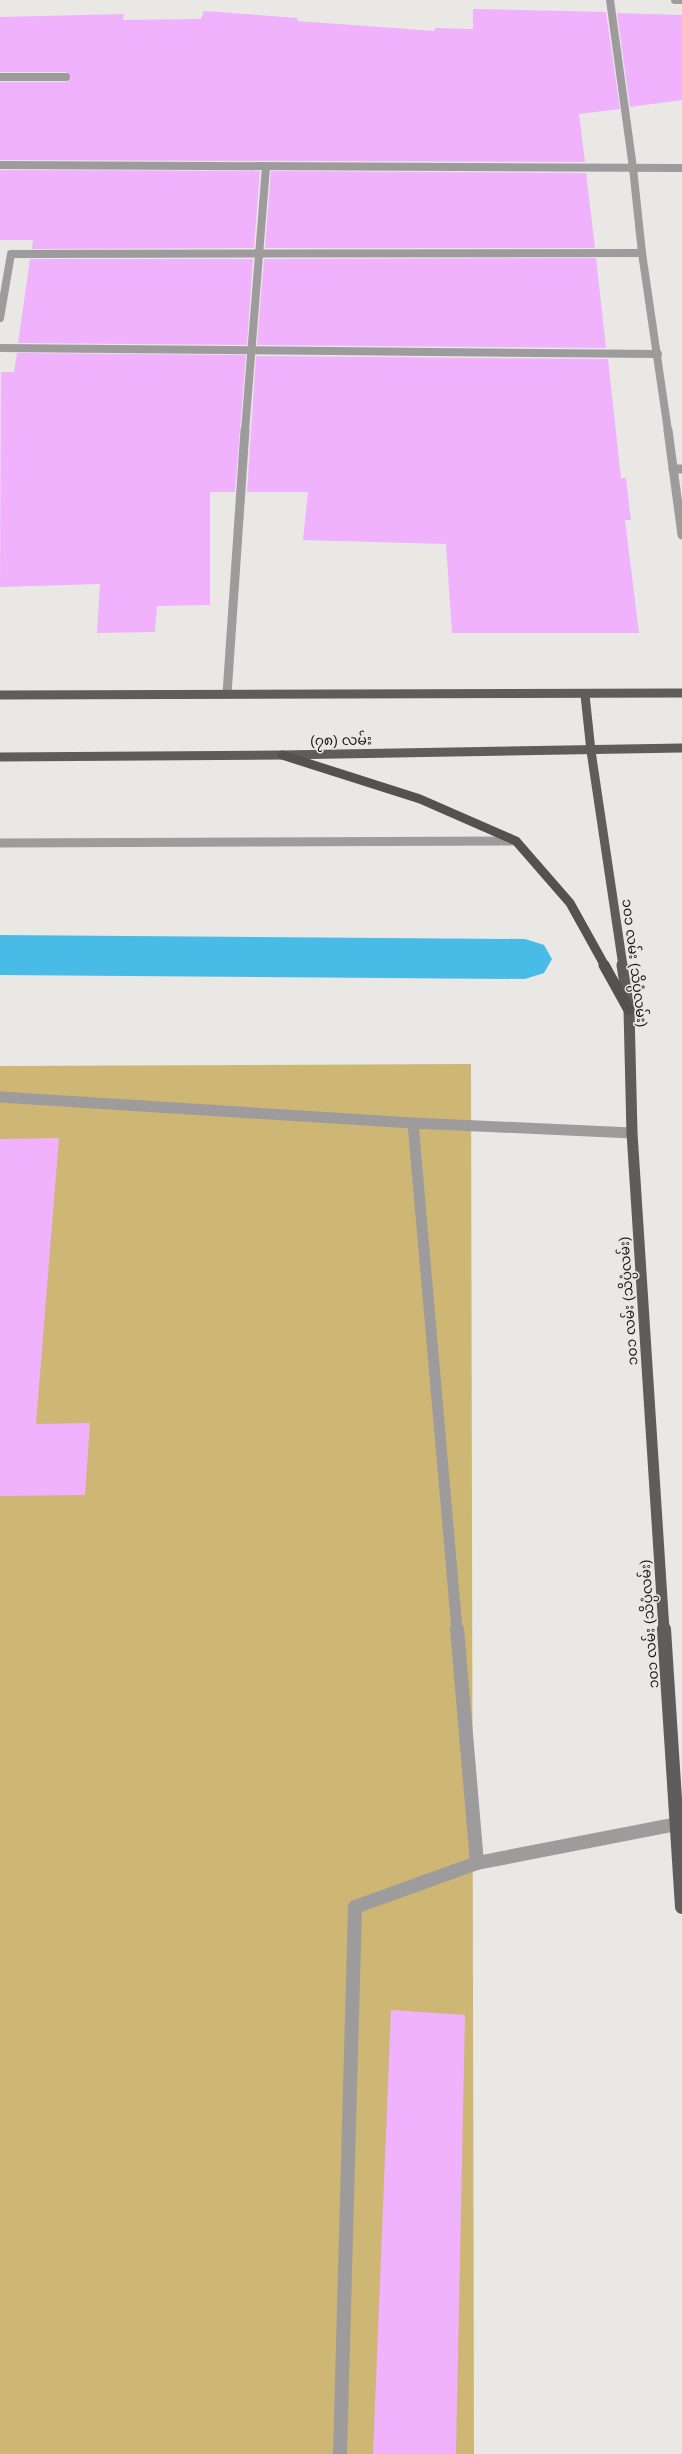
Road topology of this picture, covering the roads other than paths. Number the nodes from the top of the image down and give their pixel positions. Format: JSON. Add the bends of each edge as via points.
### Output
{"nodes":[{"id":1,"x":610,"y":0,"type":"edge"},
{"id":2,"x":675,"y":0,"type":"edge"},
{"id":3,"x":682,"y":0,"type":"edge"},
{"id":4,"x":0,"y":77,"type":"edge"},
{"id":5,"x":66,"y":77,"type":"dead end"},
{"id":6,"x":0,"y":165,"type":"edge"},
{"id":7,"x":266,"y":167,"type":"junction"},
{"id":8,"x":633,"y":168,"type":"junction"},
{"id":9,"x":682,"y":168,"type":"edge"},
{"id":10,"x":258,"y":252,"type":"junction"},
{"id":11,"x":642,"y":253,"type":"junction"},
{"id":12,"x":0,"y":318,"type":"edge"},
{"id":13,"x":0,"y":348,"type":"edge"},
{"id":14,"x":250,"y":351,"type":"junction"},
{"id":15,"x":658,"y":354,"type":"junction"},
{"id":16,"x":678,"y":469,"type":"edge"},
{"id":17,"x":682,"y":535,"type":"edge"},
{"id":18,"x":682,"y":693,"type":"edge"},
{"id":19,"x":227,"y":694,"type":"junction"},
{"id":20,"x":0,"y":695,"type":"edge"},
{"id":21,"x":585,"y":695,"type":"junction"},
{"id":22,"x":682,"y":748,"type":"edge"},
{"id":23,"x":591,"y":751,"type":"junction"},
{"id":24,"x":282,"y":755,"type":"junction"},
{"id":25,"x":0,"y":756,"type":"edge"},
{"id":26,"x":516,"y":841,"type":"junction"},
{"id":27,"x":0,"y":843,"type":"edge"},
{"id":28,"x":629,"y":1010,"type":"junction"},
{"id":29,"x":0,"y":1097,"type":"edge"},
{"id":30,"x":413,"y":1123,"type":"junction"},
{"id":31,"x":632,"y":1133,"type":"junction"},
{"id":32,"x":676,"y":1824,"type":"junction"},
{"id":33,"x":477,"y":1863,"type":"junction"},
{"id":34,"x":682,"y":1907,"type":"edge"},
{"id":35,"x":340,"y":2454,"type":"edge"}],
"edges":[{"from":1,"to":8,"type":"street"},
{"from":2,"to":3,"type":"street"},
{"from":4,"to":5,"type":"street"},
{"from":6,"to":7,"type":"street"},
{"from":7,"to":8,"type":"street"},
{"from":7,"to":10,"type":"street"},
{"from":8,"to":9,"type":"street"},
{"from":8,"to":11,"type":"street"},
{"from":10,"to":11,"type":"street"},
{"from":10,"to":12,"type":"street","via":[[11,254]]},
{"from":10,"to":14,"type":"street"},
{"from":11,"to":15,"type":"street"},
{"from":13,"to":14,"type":"street"},
{"from":14,"to":15,"type":"street"},
{"from":14,"to":19,"type":"street"},
{"from":15,"to":16,"type":"street"},
{"from":16,"to":17,"type":"street"},
{"from":18,"to":21,"type":"main road"},
{"from":19,"to":20,"type":"main road"},
{"from":19,"to":21,"type":"main road"},
{"from":21,"to":23,"type":"main road","name":"၁၀၁ လမ်း (သိပ္ပံလမ်း)"},
{"from":22,"to":23,"type":"main road","name":"(၇၈) လမ်း"},
{"from":23,"to":24,"type":"main road","name":"(၇၈) လမ်း"},
{"from":23,"to":28,"type":"main road","name":"၁၀၁ လမ်း (သိပ္ပံလမ်း)"},
{"from":24,"to":25,"type":"main road","name":"(၇၈) လမ်း"},
{"from":24,"to":26,"type":"highway","via":[[420,799]]},
{"from":26,"to":27,"type":"street"},
{"from":26,"to":28,"type":"highway","via":[[570,903]]},
{"from":28,"to":31,"type":"main road","name":"၁၀၁ လမ်း (သိပ္ပံလမ်း)"},
{"from":29,"to":30,"type":"street"},
{"from":30,"to":31,"type":"street"},
{"from":30,"to":33,"type":"street"},
{"from":31,"to":32,"type":"main road","name":"၁၀၁ လမ်း (သိပ္ပံလမ်း)"},
{"from":32,"to":33,"type":"street"},
{"from":32,"to":34,"type":"main road","name":"၁၀၁ လမ်း (သိပ္ပံလမ်း)"},
{"from":33,"to":35,"type":"street","via":[[355,1907]]}]}
